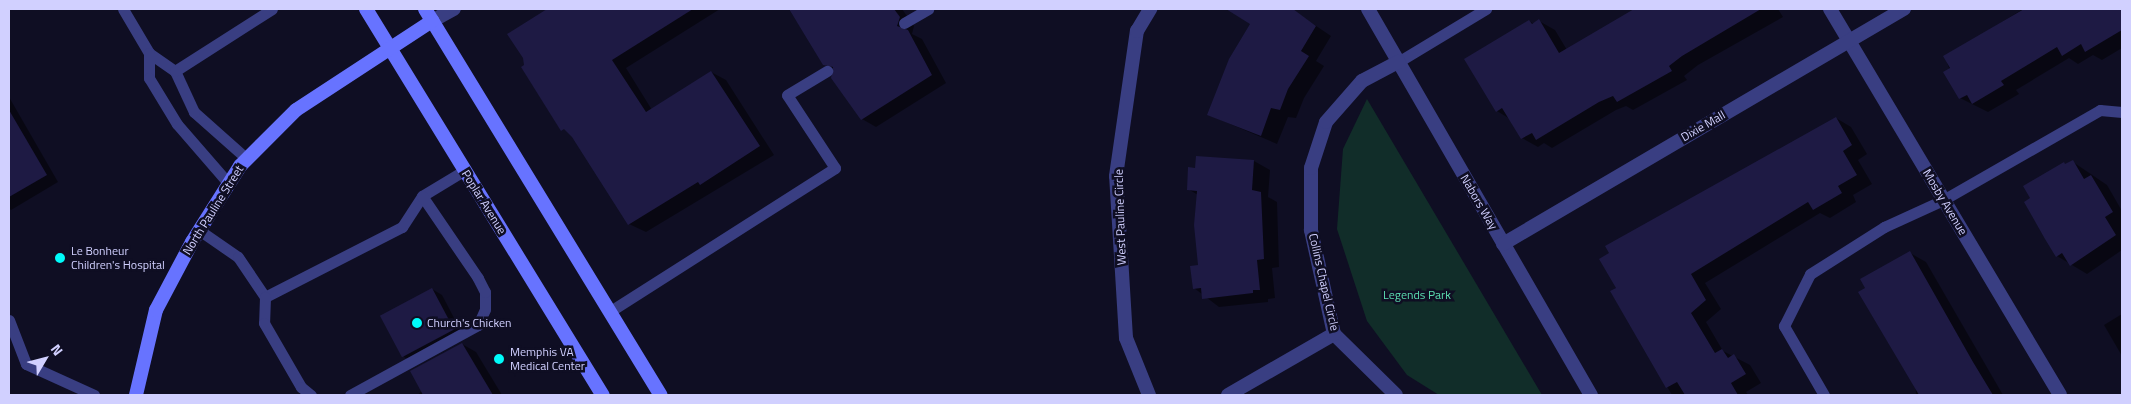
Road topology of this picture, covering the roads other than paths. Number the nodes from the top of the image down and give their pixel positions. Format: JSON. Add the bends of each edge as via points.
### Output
{"nodes":[{"id":1,"x":123,"y":9,"type":"edge"},
{"id":2,"x":272,"y":9,"type":"edge"},
{"id":3,"x":366,"y":9,"type":"edge"},
{"id":4,"x":425,"y":9,"type":"edge"},
{"id":5,"x":454,"y":9,"type":"edge"},
{"id":6,"x":928,"y":9,"type":"edge"},
{"id":7,"x":1150,"y":9,"type":"edge"},
{"id":8,"x":1368,"y":9,"type":"edge"},
{"id":9,"x":1486,"y":9,"type":"edge"},
{"id":10,"x":1830,"y":9,"type":"edge"},
{"id":11,"x":1904,"y":9,"type":"edge"},
{"id":12,"x":432,"y":22,"type":"junction"},
{"id":13,"x":904,"y":23,"type":"dead end"},
{"id":14,"x":1849,"y":41,"type":"junction"},
{"id":15,"x":390,"y":49,"type":"junction"},
{"id":16,"x":149,"y":53,"type":"junction"},
{"id":17,"x":1398,"y":62,"type":"junction"},
{"id":18,"x":175,"y":71,"type":"junction"},
{"id":19,"x":827,"y":71,"type":"dead end"},
{"id":20,"x":2122,"y":112,"type":"edge"},
{"id":21,"x":247,"y":159,"type":"junction"},
{"id":22,"x":464,"y":170,"type":"junction"},
{"id":23,"x":229,"y":184,"type":"junction"},
{"id":24,"x":422,"y":196,"type":"junction"},
{"id":25,"x":1943,"y":200,"type":"junction"},
{"id":26,"x":199,"y":230,"type":"junction"},
{"id":27,"x":1503,"y":244,"type":"junction"},
{"id":28,"x":264,"y":297,"type":"junction"},
{"id":29,"x":609,"y":312,"type":"junction"},
{"id":30,"x":9,"y":320,"type":"edge"},
{"id":31,"x":1334,"y":334,"type":"junction"},
{"id":32,"x":94,"y":395,"type":"edge"},
{"id":33,"x":136,"y":395,"type":"edge"},
{"id":34,"x":310,"y":395,"type":"edge"},
{"id":35,"x":350,"y":395,"type":"edge"},
{"id":36,"x":603,"y":395,"type":"edge"},
{"id":37,"x":660,"y":395,"type":"edge"},
{"id":38,"x":1149,"y":395,"type":"edge"},
{"id":39,"x":1228,"y":395,"type":"edge"},
{"id":40,"x":1396,"y":395,"type":"edge"},
{"id":41,"x":1591,"y":395,"type":"edge"},
{"id":42,"x":1824,"y":395,"type":"edge"},
{"id":43,"x":2060,"y":395,"type":"edge"}],
"edges":[{"from":1,"to":16,"type":"lane"},
{"from":2,"to":18,"type":"lane"},
{"from":3,"to":15,"type":"main road","name":"Poplar Avenue"},
{"from":4,"to":12,"type":"main road"},
{"from":5,"to":12,"type":"street"},
{"from":6,"to":13,"type":"lane"},
{"from":7,"to":38,"type":"street","name":"West Pauline Circle","via":[[1136,31],[1116,176],[1126,338]]},
{"from":8,"to":17,"type":"street","name":"Nabors Way"},
{"from":9,"to":17,"type":"lane"},
{"from":10,"to":14,"type":"street","name":"Mosby Avenue"},
{"from":11,"to":14,"type":"street","name":"Dixie Mall"},
{"from":12,"to":15,"type":"main road","name":"North Pauline Street"},
{"from":12,"to":29,"type":"main road"},
{"from":14,"to":25,"type":"street","name":"Mosby Avenue"},
{"from":14,"to":27,"type":"street","name":"Dixie Mall"},
{"from":15,"to":21,"type":"main road","name":"North Pauline Street","via":[[296,110]]},
{"from":15,"to":22,"type":"main road","name":"Poplar Avenue"},
{"from":16,"to":18,"type":"lane"},
{"from":16,"to":23,"type":"lane","via":[[149,78],[176,124]]},
{"from":17,"to":27,"type":"street","name":"Nabors Way"},
{"from":17,"to":31,"type":"street","name":"Collins Chapel Circle","via":[[1362,81],[1326,122],[1310,168],[1311,230]]},
{"from":18,"to":21,"type":"lane","via":[[194,112]]},
{"from":19,"to":29,"type":"lane","via":[[788,95],[835,168]]},
{"from":20,"to":25,"type":"lane","via":[[2100,110]]},
{"from":21,"to":23,"type":"main road","name":"North Pauline Street"},
{"from":22,"to":24,"type":"lane"},
{"from":22,"to":36,"type":"main road","name":"Poplar Avenue"},
{"from":23,"to":26,"type":"main road","name":"North Pauline Street"},
{"from":24,"to":28,"type":"lane","via":[[402,227]]},
{"from":24,"to":35,"type":"lane","via":[[478,278],[485,292],[485,309],[478,325]]},
{"from":25,"to":42,"type":"lane","via":[[1884,227],[1810,274],[1784,326]]},
{"from":25,"to":43,"type":"street","name":"Mosby Avenue"},
{"from":26,"to":28,"type":"lane","via":[[238,257]]},
{"from":26,"to":33,"type":"main road","name":"North Pauline Street","via":[[156,310]]},
{"from":27,"to":41,"type":"street","name":"Nabors Way"},
{"from":28,"to":34,"type":"lane","via":[[264,323],[301,387]]},
{"from":29,"to":37,"type":"main road"},
{"from":30,"to":32,"type":"lane","via":[[26,364]]},
{"from":31,"to":39,"type":"street"},
{"from":31,"to":40,"type":"street","name":"Collins Chapel Circle"}]}
